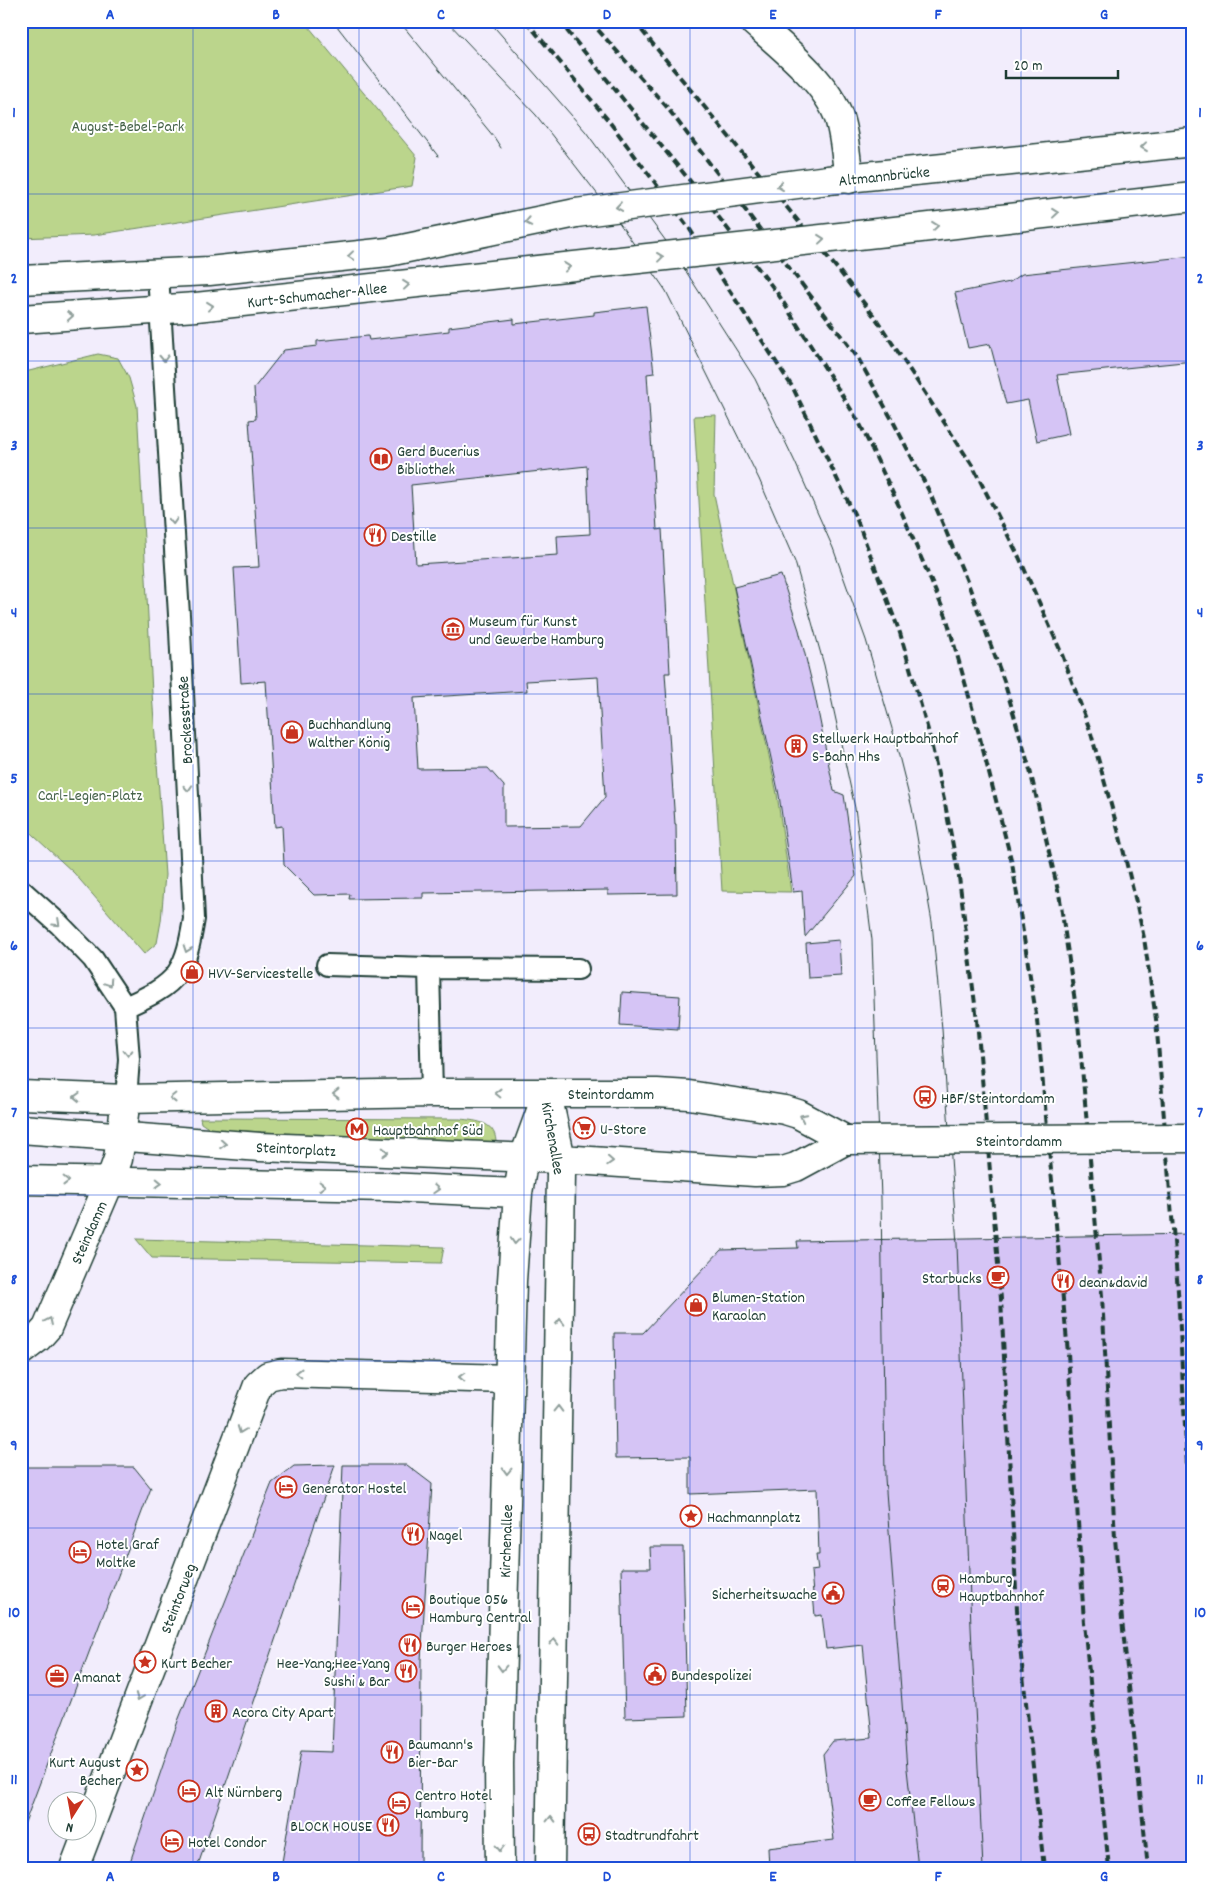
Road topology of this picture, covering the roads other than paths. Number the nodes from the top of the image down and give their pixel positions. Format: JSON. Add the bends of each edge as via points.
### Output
{"nodes":[{"id":1,"x":754,"y":21,"type":"edge"},
{"id":2,"x":1193,"y":142,"type":"edge"},
{"id":3,"x":839,"y":179,"type":"junction"},
{"id":4,"x":1193,"y":197,"type":"edge"},
{"id":5,"x":158,"y":274,"type":"junction"},
{"id":6,"x":21,"y":280,"type":"edge"},
{"id":7,"x":161,"y":310,"type":"junction"},
{"id":8,"x":21,"y":319,"type":"edge"},
{"id":9,"x":21,"y":890,"type":"edge"},
{"id":10,"x":327,"y":965,"type":"dead end"},
{"id":11,"x":429,"y":968,"type":"junction"},
{"id":12,"x":578,"y":969,"type":"dead end"},
{"id":13,"x":125,"y":1007,"type":"junction"},
{"id":14,"x":432,"y":1093,"type":"junction"},
{"id":15,"x":547,"y":1094,"type":"junction"},
{"id":16,"x":21,"y":1095,"type":"edge"},
{"id":17,"x":126,"y":1098,"type":"junction"},
{"id":18,"x":21,"y":1129,"type":"edge"},
{"id":19,"x":122,"y":1136,"type":"junction"},
{"id":20,"x":1193,"y":1138,"type":"edge"},
{"id":21,"x":846,"y":1140,"type":"junction"},
{"id":22,"x":524,"y":1157,"type":"junction"},
{"id":23,"x":561,"y":1159,"type":"junction"},
{"id":24,"x":21,"y":1180,"type":"edge"},
{"id":25,"x":110,"y":1181,"type":"junction"},
{"id":26,"x":518,"y":1193,"type":"junction"},
{"id":27,"x":21,"y":1352,"type":"edge"},
{"id":28,"x":510,"y":1379,"type":"junction"},
{"id":29,"x":74,"y":1868,"type":"edge"},
{"id":30,"x":500,"y":1868,"type":"edge"},
{"id":31,"x":550,"y":1868,"type":"edge"}],
"edges":[{"from":1,"to":3,"type":"main road","via":[[790,54],[833,104],[842,130]]},
{"from":2,"to":3,"type":"main road","name":"Altmannbrücke","one_way":true},
{"from":3,"to":5,"type":"main road","name":"Altmannbrücke","one_way":true,"bridge":true,"via":[[576,213],[388,252]]},
{"from":7,"to":4,"type":"main road","name":"Kurt-Schumacher-Allee","one_way":true,"bridge":true},
{"from":5,"to":6,"type":"main road"},
{"from":5,"to":7,"type":"lane","name":"Brockesstraße"},
{"from":8,"to":7,"type":"main road","name":"Kurt-Schumacher-Allee","one_way":true},
{"from":7,"to":13,"type":"lane","name":"Brockesstraße","one_way":true,"via":[[194,919],[178,973],[164,986]]},
{"from":9,"to":13,"type":"lane","one_way":true,"via":[[93,959]]},
{"from":10,"to":11,"type":"lane"},
{"from":11,"to":12,"type":"lane"},
{"from":11,"to":14,"type":"lane"},
{"from":13,"to":17,"type":"lane","one_way":true},
{"from":15,"to":14,"type":"main road","one_way":true},
{"from":14,"to":17,"type":"main road","one_way":true},
{"from":21,"to":15,"type":"main road","name":"Steintordamm","one_way":true,"via":[[798,1114],[718,1099],[657,1093]]},
{"from":15,"to":22,"type":"main road","name":"Kirchenallee"},
{"from":15,"to":23,"type":"main road","name":"Kirchenallee"},
{"from":17,"to":16,"type":"main road","one_way":true},
{"from":17,"to":19,"type":"main road","name":"Steindamm"},
{"from":18,"to":19,"type":"main road","name":"Steintorplatz"},
{"from":19,"to":22,"type":"main road","name":"Steintorplatz","one_way":true,"via":[[260,1147]]},
{"from":19,"to":25,"type":"main road","name":"Steindamm"},
{"from":20,"to":21,"type":"main road","name":"Steintordamm","bridge":true},
{"from":23,"to":21,"type":"main road","name":"Steintordamm","one_way":true,"via":[[755,1172],[783,1171]]},
{"from":22,"to":23,"type":"main road","name":"Steintorplatz"},
{"from":22,"to":26,"type":"main road","name":"Kirchenallee"},
{"from":31,"to":23,"type":"main road","name":"Kirchenallee","one_way":true},
{"from":24,"to":25,"type":"main road","one_way":true},
{"from":25,"to":26,"type":"main road","one_way":true},
{"from":27,"to":25,"type":"main road","name":"Steindamm","one_way":true,"via":[[47,1328]]},
{"from":26,"to":28,"type":"main road","name":"Kirchenallee","one_way":true},
{"from":28,"to":29,"type":"main road","name":"Steintorweg","one_way":true,"via":[[281,1372],[268,1376],[258,1385]]},
{"from":28,"to":30,"type":"main road","name":"Kirchenallee","one_way":true,"via":[[499,1764]]}]}
